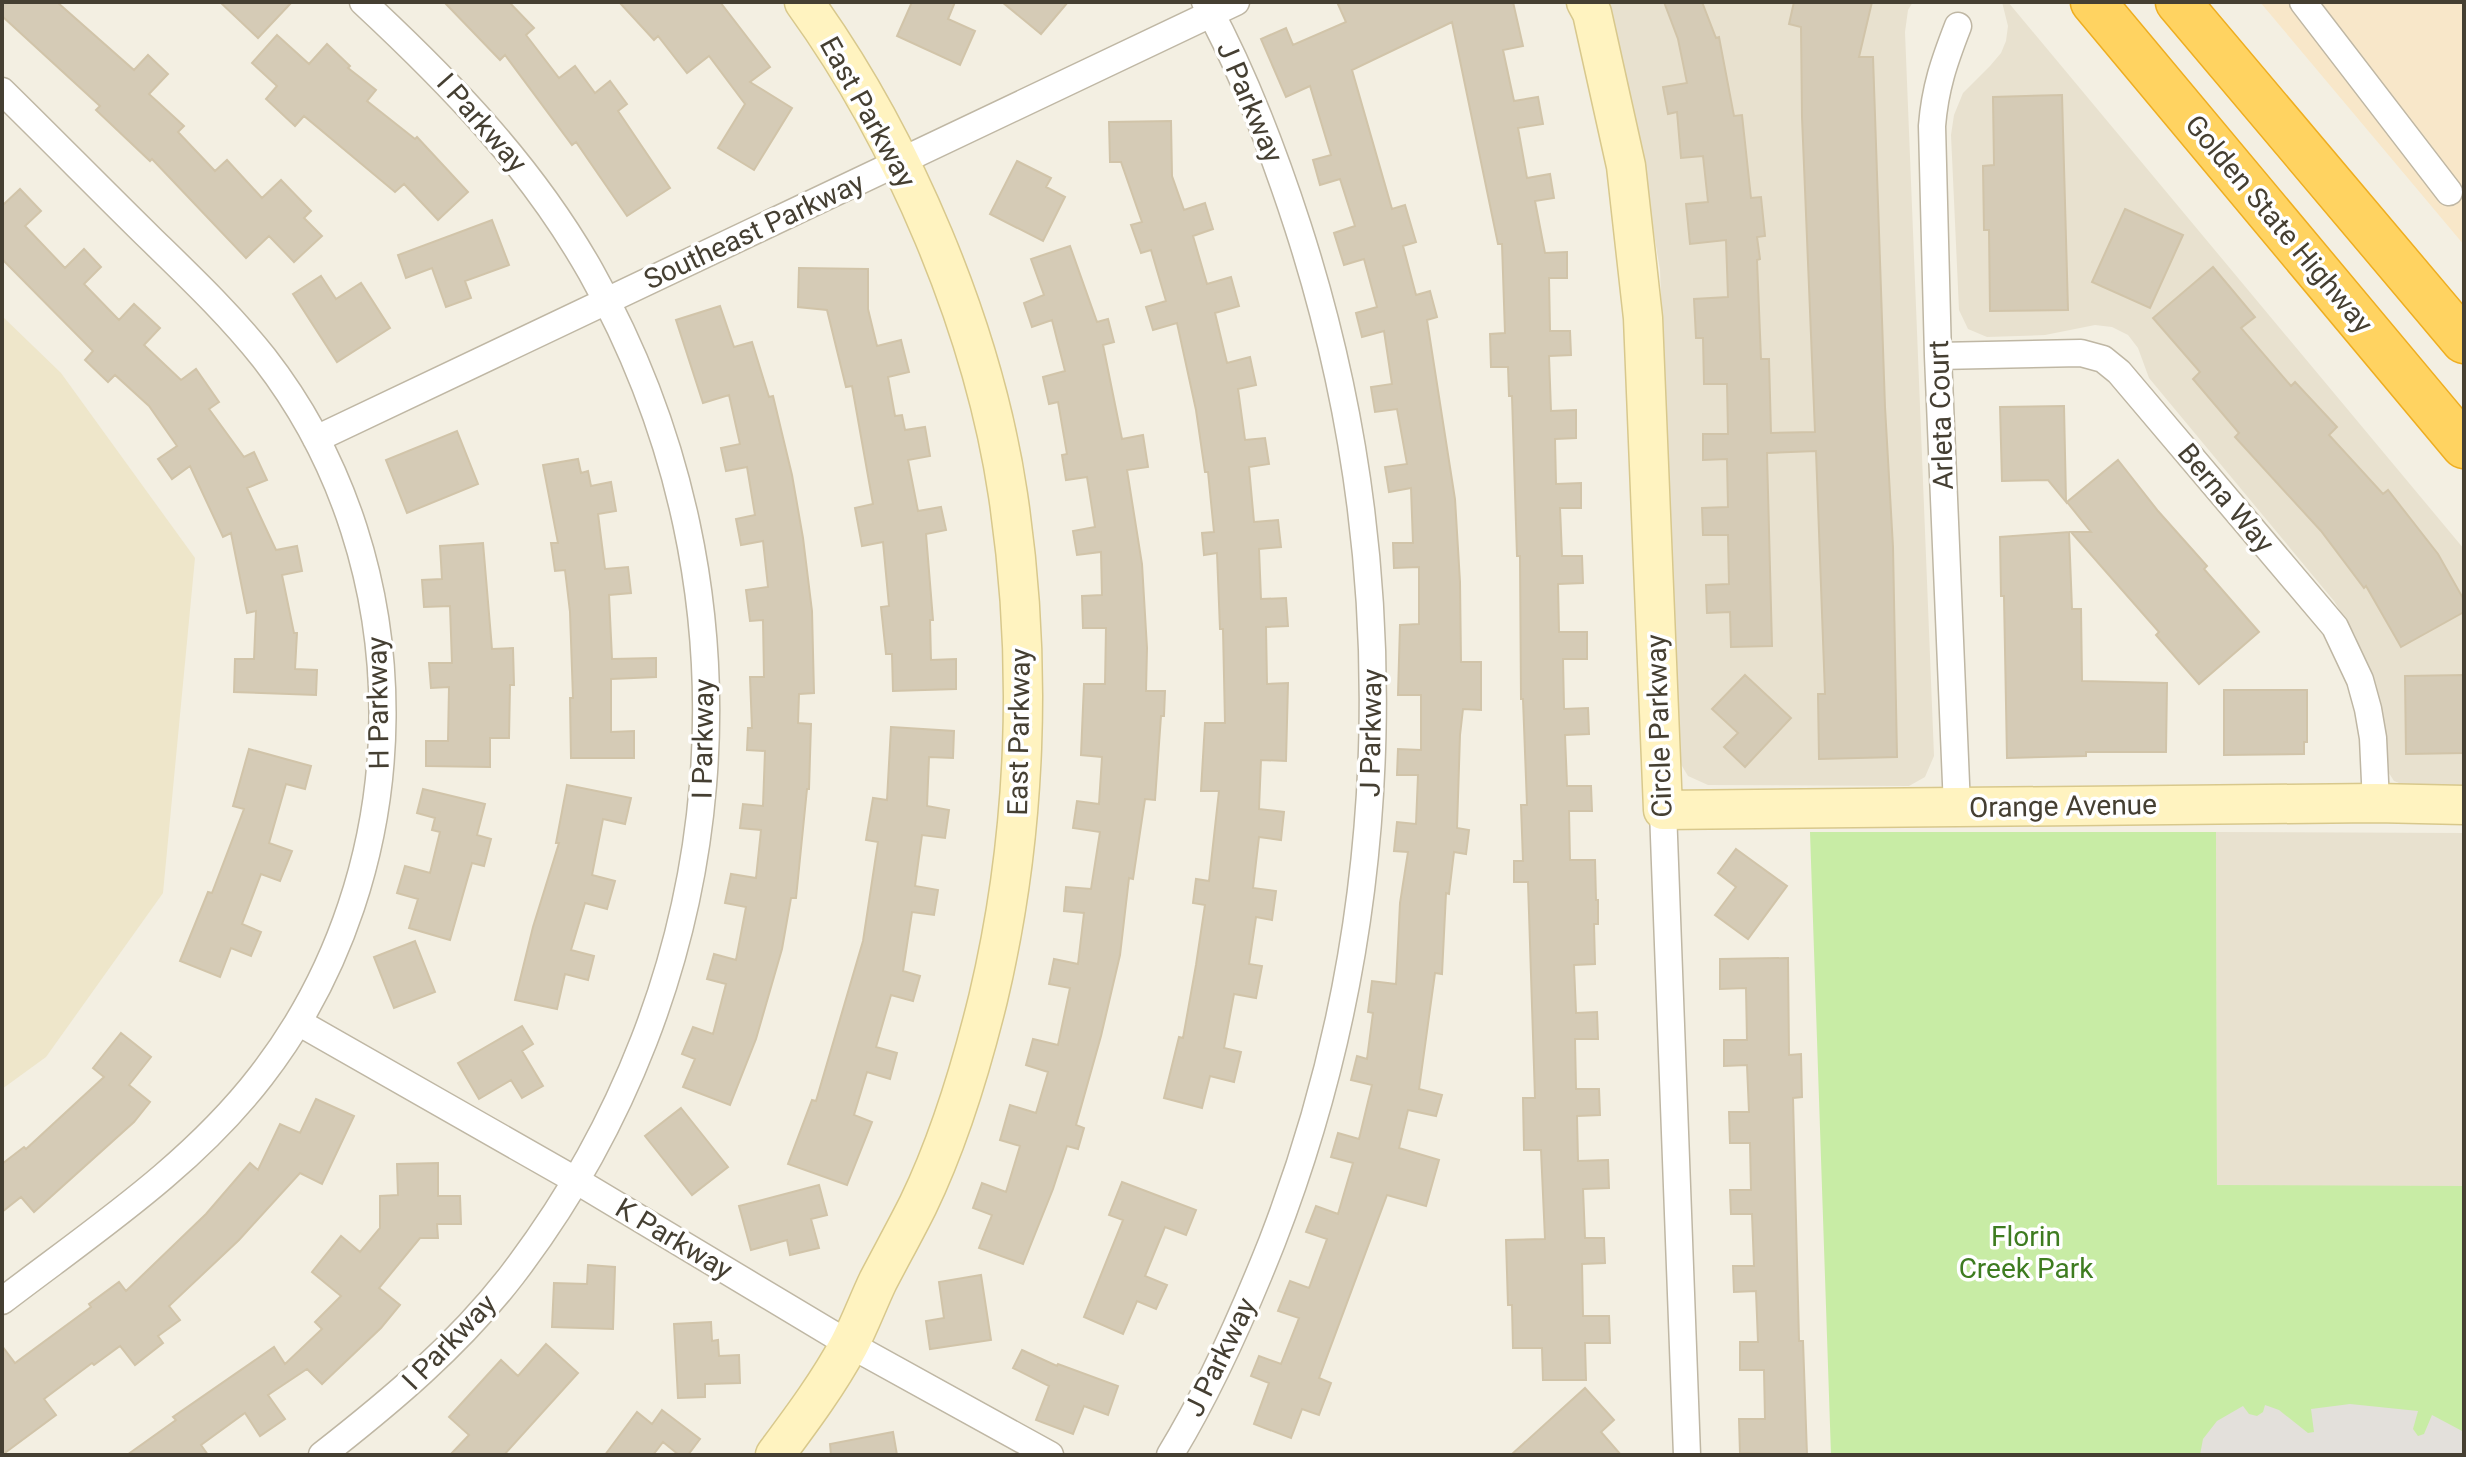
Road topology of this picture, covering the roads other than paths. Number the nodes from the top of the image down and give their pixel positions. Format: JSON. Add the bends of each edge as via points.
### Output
{"nodes":[{"id":1,"x":363,"y":2,"type":"edge"},
{"id":2,"x":804,"y":2,"type":"edge"},
{"id":3,"x":1236,"y":2,"type":"edge"},
{"id":4,"x":1586,"y":2,"type":"edge"},
{"id":5,"x":2093,"y":2,"type":"edge"},
{"id":6,"x":2178,"y":2,"type":"edge"},
{"id":7,"x":2303,"y":2,"type":"edge"},
{"id":8,"x":1208,"y":8,"type":"edge"},
{"id":9,"x":1958,"y":26,"type":"dead end"},
{"id":10,"x":2,"y":91,"type":"edge"},
{"id":11,"x":899,"y":162,"type":"junction"},
{"id":12,"x":2449,"y":192,"type":"dead end"},
{"id":13,"x":606,"y":302,"type":"junction"},
{"id":14,"x":2464,"y":341,"type":"edge"},
{"id":15,"x":1938,"y":356,"type":"junction"},
{"id":16,"x":316,"y":439,"type":"junction"},
{"id":17,"x":2464,"y":446,"type":"edge"},
{"id":18,"x":2376,"y":803,"type":"junction"},
{"id":19,"x":2464,"y":805,"type":"edge"},
{"id":20,"x":1957,"y":807,"type":"junction"},
{"id":21,"x":1663,"y":810,"type":"junction"},
{"id":22,"x":298,"y":1022,"type":"junction"},
{"id":23,"x":577,"y":1181,"type":"junction"},
{"id":24,"x":2,"y":1301,"type":"edge"},
{"id":25,"x":849,"y":1344,"type":"junction"},
{"id":26,"x":322,"y":1455,"type":"edge"},
{"id":27,"x":775,"y":1455,"type":"edge"},
{"id":28,"x":1050,"y":1455,"type":"edge"},
{"id":29,"x":1170,"y":1455,"type":"edge"},
{"id":30,"x":1687,"y":1455,"type":"edge"}],
"edges":[{"from":1,"to":13,"type":"street","name":"I Parkway","via":[[500,141],[539,190]]},
{"from":2,"to":11,"type":"street","name":"East Parkway","via":[[862,91]]},
{"from":3,"to":8,"type":"street","name":"Southeast Parkway"},
{"from":4,"to":21,"type":"street","name":"Circle Parkway","via":[[1626,166],[1643,318]]},
{"from":5,"to":17,"type":"highway","name":"Golden State Highway"},
{"from":6,"to":14,"type":"highway"},
{"from":7,"to":12,"type":"street"},
{"from":8,"to":11,"type":"street","name":"Southeast Parkway"},
{"from":8,"to":29,"type":"street","name":"J Parkway","via":[[1287,192],[1340,381],[1367,553],[1374,711],[1368,832],[1355,937],[1322,1092],[1291,1193],[1252,1292]]},
{"from":9,"to":15,"type":"street","name":"Arleta Court","via":[[1934,94]]},
{"from":10,"to":16,"type":"street","name":"H Parkway","via":[[225,312],[265,359]]},
{"from":11,"to":13,"type":"street","name":"Southeast Parkway"},
{"from":11,"to":25,"type":"street","name":"East Parkway","via":[[952,287],[990,410],[1008,495],[1023,663],[1023,742],[1006,914],[977,1040],[919,1202]]},
{"from":13,"to":16,"type":"street","name":"Southeast Parkway"},
{"from":13,"to":23,"type":"street","name":"I Parkway","via":[[644,384],[682,504],[699,597],[707,724],[701,819],[678,943],[637,1062]]},
{"from":15,"to":18,"type":"street","name":"Berna Way","via":[[2081,353],[2103,359],[2119,372],[2335,627],[2368,709]]},
{"from":15,"to":20,"type":"street","name":"Arleta Court"},
{"from":16,"to":22,"type":"street","name":"H Parkway","via":[[358,543],[373,603],[384,724],[380,787],[365,862],[329,965]]},
{"from":18,"to":19,"type":"street","name":"Orange Avenue"},
{"from":18,"to":20,"type":"street","name":"Orange Avenue"},
{"from":20,"to":21,"type":"street","name":"Orange Avenue"},
{"from":21,"to":30,"type":"street","name":"Circle Parkway"},
{"from":22,"to":23,"type":"street","name":"K Parkway"},
{"from":22,"to":24,"type":"street","name":"H Parkway","via":[[259,1079],[208,1137]]},
{"from":23,"to":25,"type":"street","name":"K Parkway"},
{"from":23,"to":26,"type":"street","name":"I Parkway","via":[[528,1253],[468,1326],[424,1371]]},
{"from":25,"to":27,"type":"street","name":"East Parkway"},
{"from":25,"to":28,"type":"street","name":"K Parkway"}]}
